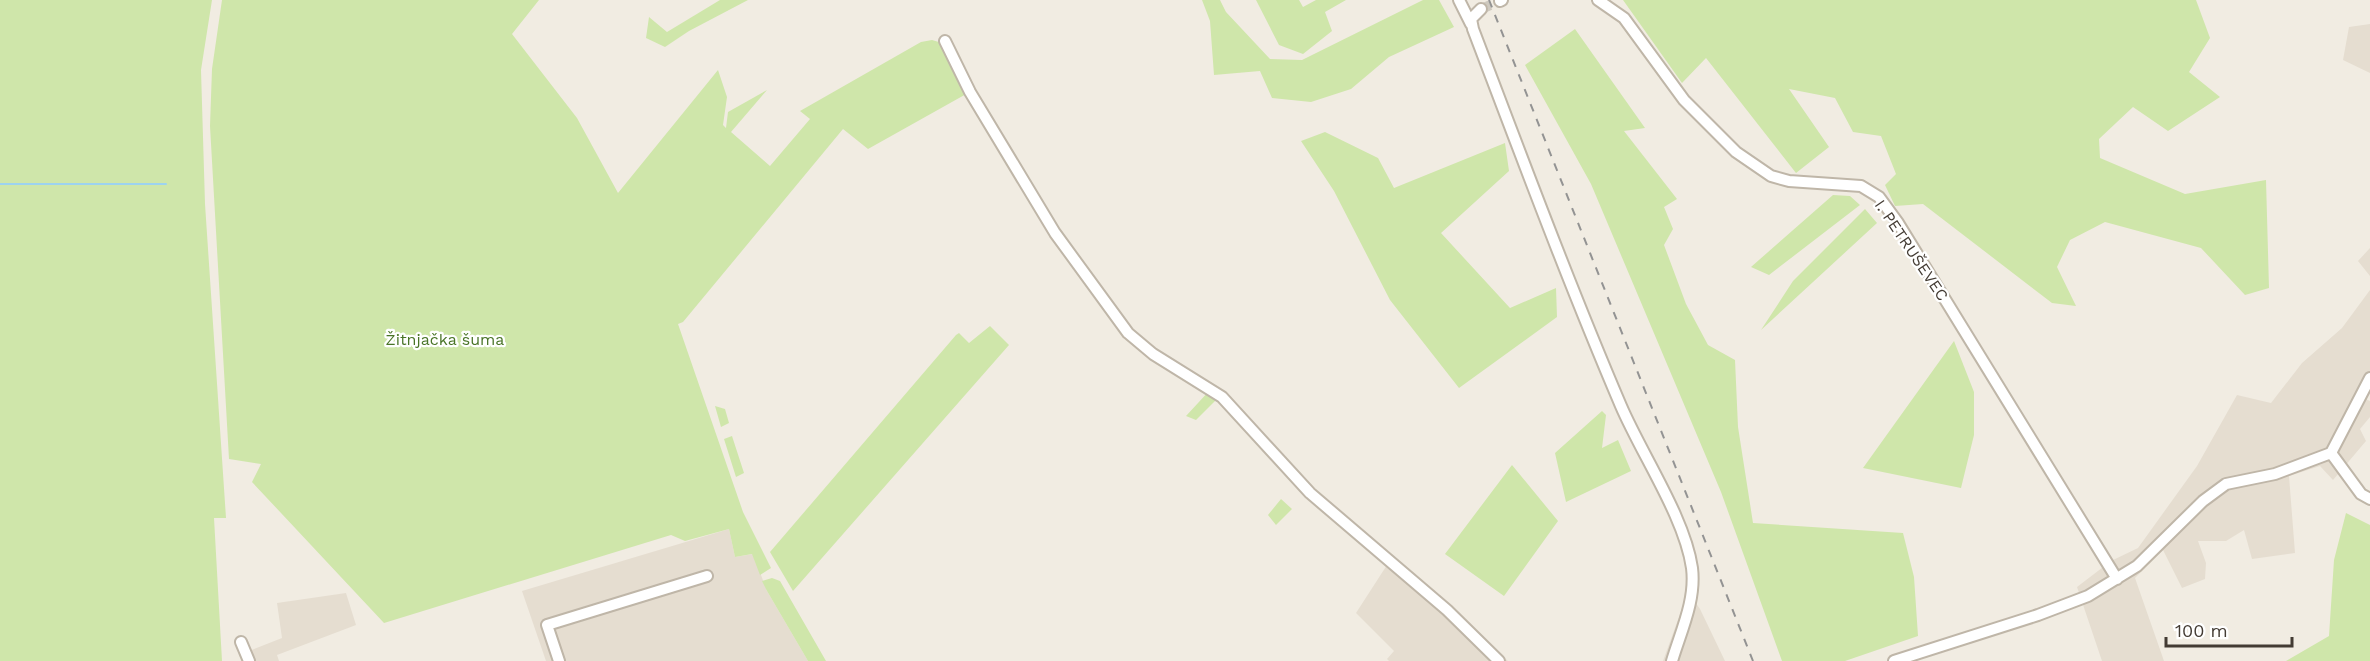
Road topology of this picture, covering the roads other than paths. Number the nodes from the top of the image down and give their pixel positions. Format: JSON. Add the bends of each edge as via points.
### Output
{"nodes":[{"id":1,"x":1459,"y":0,"type":"edge"},
{"id":2,"x":1598,"y":0,"type":"edge"},
{"id":3,"x":1481,"y":9,"type":"tunnel mouth"},
{"id":4,"x":1471,"y":24,"type":"junction"},
{"id":5,"x":945,"y":41,"type":"dead end"},
{"id":6,"x":2370,"y":378,"type":"edge"},
{"id":7,"x":2331,"y":453,"type":"junction"},
{"id":8,"x":2370,"y":499,"type":"edge"},
{"id":9,"x":707,"y":576,"type":"dead end"},
{"id":10,"x":2117,"y":579,"type":"junction"},
{"id":11,"x":241,"y":642,"type":"dead end"},
{"id":12,"x":249,"y":661,"type":"edge"},
{"id":13,"x":559,"y":661,"type":"edge"},
{"id":14,"x":1499,"y":661,"type":"edge"},
{"id":15,"x":1672,"y":661,"type":"edge"},
{"id":16,"x":1894,"y":661,"type":"edge"}],
"edges":[{"from":1,"to":4,"type":"street"},
{"from":2,"to":10,"type":"street","name":"I. PETRUŠEVEC","via":[[1624,18],[1697,115],[1745,158],[1771,176],[1861,186],[1879,197]]},
{"from":3,"to":4,"type":"street","via":[[1473,14]]},
{"from":4,"to":15,"type":"street","via":[[1598,354],[1637,445],[1685,540],[1692,570],[1691,598]]},
{"from":5,"to":14,"type":"street","via":[[970,92],[1055,232],[1128,333],[1222,397],[1310,493],[1447,610]]},
{"from":6,"to":7,"type":"street"},
{"from":7,"to":8,"type":"street","via":[[2361,494]]},
{"from":7,"to":10,"type":"street","via":[[2275,474],[2226,484],[2203,501],[2137,566]]},
{"from":9,"to":13,"type":"street","via":[[547,626]]},
{"from":10,"to":16,"type":"street","via":[[2088,596],[2038,615]]},
{"from":11,"to":12,"type":"street"}]}
